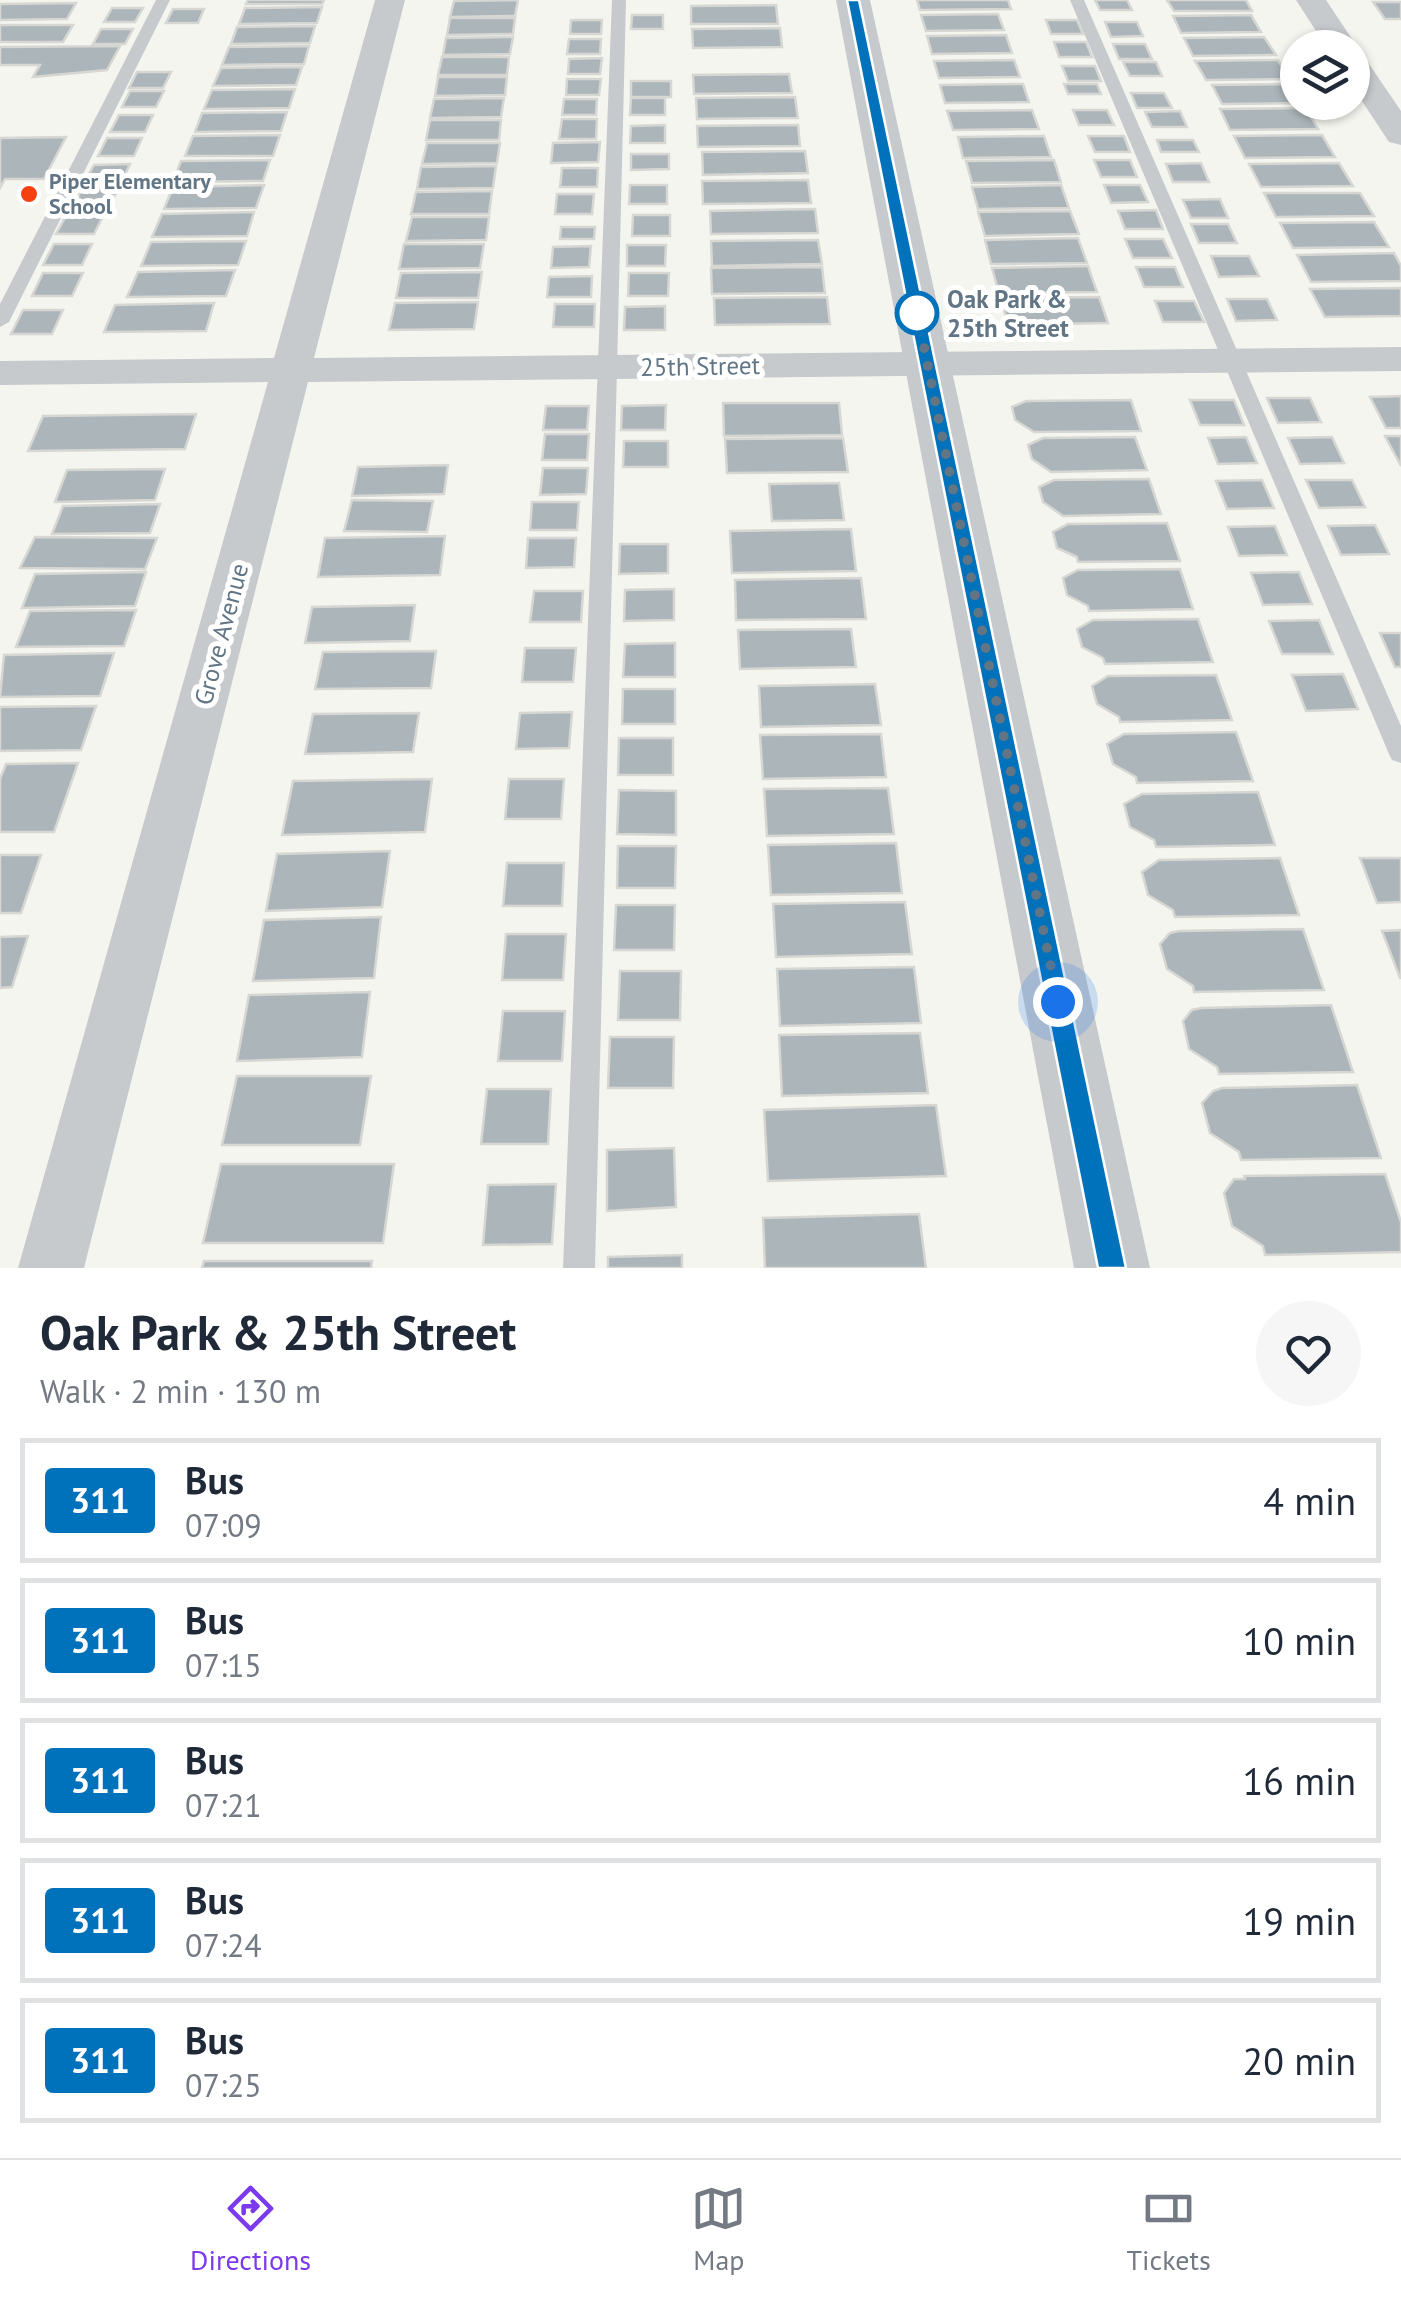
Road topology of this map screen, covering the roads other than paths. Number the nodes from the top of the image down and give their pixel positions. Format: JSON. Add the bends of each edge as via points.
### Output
{"nodes":[{"id":1,"x":163,"y":0,"type":"edge"},
{"id":2,"x":390,"y":0,"type":"edge"},
{"id":3,"x":619,"y":0,"type":"edge"},
{"id":4,"x":853,"y":0,"type":"edge"},
{"id":5,"x":1077,"y":0,"type":"edge"},
{"id":6,"x":1312,"y":0,"type":"edge"},
{"id":7,"x":1331,"y":30,"type":"edge"},
{"id":8,"x":1370,"y":89,"type":"edge"},
{"id":9,"x":1401,"y":135,"type":"edge"},
{"id":10,"x":0,"y":322,"type":"edge"},
{"id":11,"x":1401,"y":359,"type":"edge"},
{"id":12,"x":1232,"y":360,"type":"junction"},
{"id":13,"x":927,"y":364,"type":"junction"},
{"id":14,"x":605,"y":367,"type":"junction"},
{"id":15,"x":292,"y":370,"type":"junction"},
{"id":16,"x":0,"y":373,"type":"edge"},
{"id":17,"x":1401,"y":754,"type":"edge"},
{"id":18,"x":52,"y":1268,"type":"edge"},
{"id":19,"x":579,"y":1268,"type":"edge"},
{"id":20,"x":1112,"y":1268,"type":"edge"}],
"edges":[{"from":1,"to":10,"type":"lane"},
{"from":2,"to":15,"type":"street","name":"Grove Avenue"},
{"from":3,"to":14,"type":"lane"},
{"from":4,"to":13,"type":"street"},
{"from":5,"to":12,"type":"lane"},
{"from":6,"to":7,"type":"street"},
{"from":8,"to":9,"type":"street"},
{"from":11,"to":12,"type":"street","name":"25th Street"},
{"from":12,"to":13,"type":"street","name":"25th Street"},
{"from":12,"to":17,"type":"lane"},
{"from":13,"to":14,"type":"street","name":"25th Street"},
{"from":13,"to":20,"type":"street"},
{"from":14,"to":15,"type":"street","name":"25th Street"},
{"from":14,"to":19,"type":"lane"},
{"from":15,"to":16,"type":"street","name":"25th Street"},
{"from":15,"to":18,"type":"street","name":"Grove Avenue"}]}
